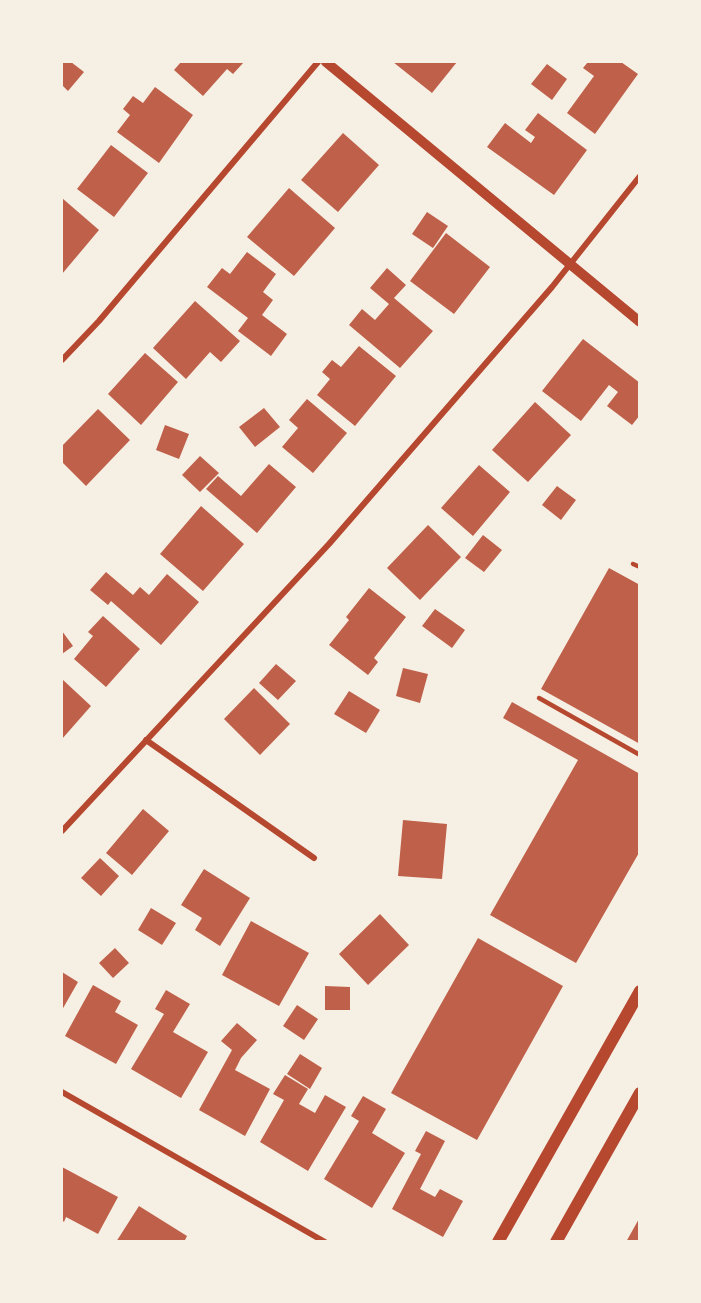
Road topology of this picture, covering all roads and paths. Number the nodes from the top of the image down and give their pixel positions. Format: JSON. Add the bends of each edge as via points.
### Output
{"nodes":[{"id":1,"x":318,"y":62,"type":"edge"},
{"id":2,"x":326,"y":62,"type":"edge"},
{"id":3,"x":639,"y":176,"type":"edge"},
{"id":4,"x":571,"y":265,"type":"junction"},
{"id":5,"x":639,"y":322,"type":"edge"},
{"id":6,"x":62,"y":360,"type":"edge"},
{"id":7,"x":633,"y":564,"type":"dead end"},
{"id":8,"x":639,"y":567,"type":"edge"},
{"id":9,"x":539,"y":698,"type":"dead end"},
{"id":10,"x":146,"y":740,"type":"junction"},
{"id":11,"x":639,"y":755,"type":"edge"},
{"id":12,"x":62,"y":831,"type":"edge"},
{"id":13,"x":314,"y":858,"type":"dead end"},
{"id":14,"x":639,"y":992,"type":"edge"},
{"id":15,"x":62,"y":1092,"type":"edge"},
{"id":16,"x":639,"y":1093,"type":"edge"},
{"id":17,"x":634,"y":1114,"type":"edge"},
{"id":18,"x":325,"y":1242,"type":"edge"},
{"id":19,"x":498,"y":1242,"type":"edge"},
{"id":20,"x":556,"y":1242,"type":"edge"}],
"edges":[{"from":1,"to":6,"type":"street"},
{"from":2,"to":4,"type":"street"},
{"from":3,"to":4,"type":"street"},
{"from":4,"to":5,"type":"street"},
{"from":4,"to":10,"type":"street","via":[[329,544]]},
{"from":7,"to":8,"type":"lane"},
{"from":9,"to":11,"type":"lane"},
{"from":10,"to":12,"type":"street"},
{"from":10,"to":13,"type":"street"},
{"from":14,"to":19,"type":"main road"},
{"from":15,"to":18,"type":"street"},
{"from":16,"to":17,"type":"main road"},
{"from":17,"to":20,"type":"main road"}]}
